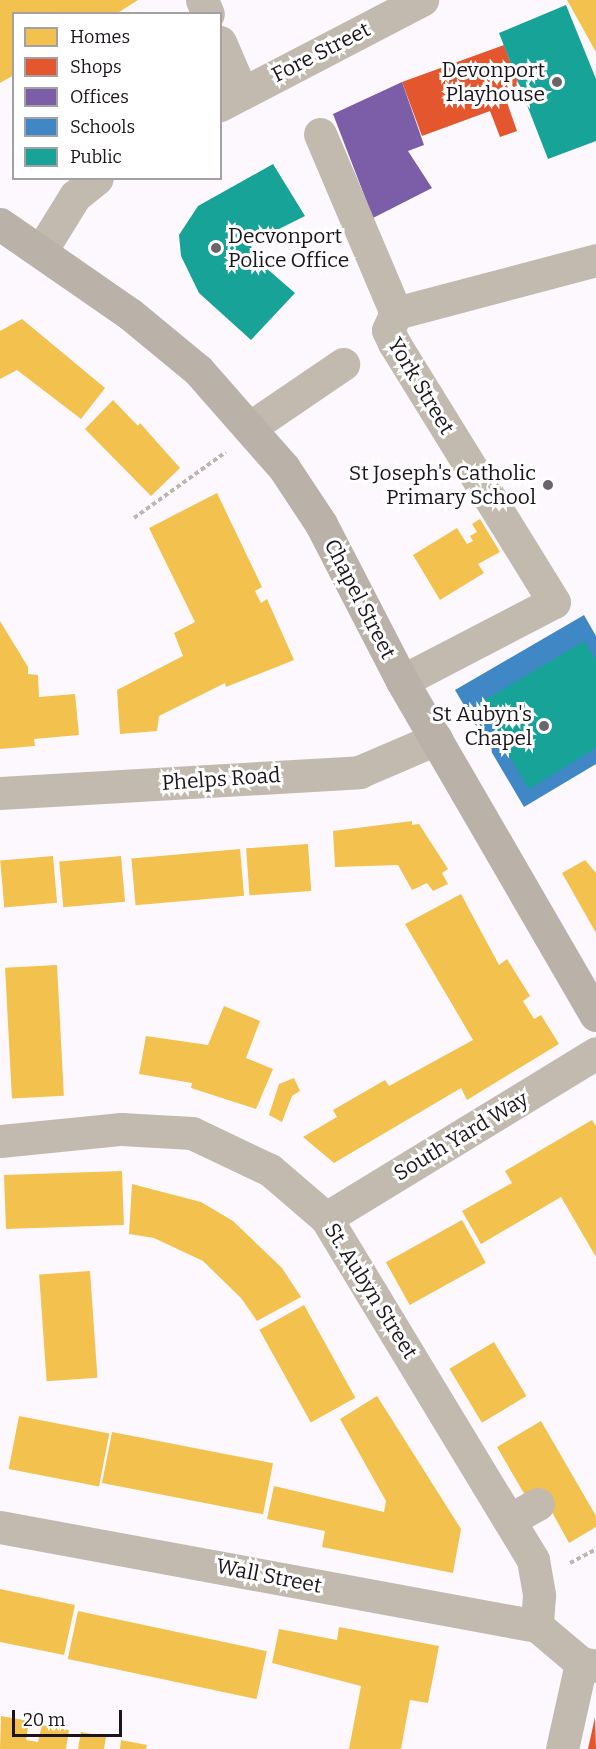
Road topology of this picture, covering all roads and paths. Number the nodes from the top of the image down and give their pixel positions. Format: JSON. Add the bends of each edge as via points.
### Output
{"nodes":[{"id":1,"x":422,"y":0,"type":"edge"},
{"id":2,"x":222,"y":52,"type":"edge"},
{"id":3,"x":231,"y":99,"type":"edge"},
{"id":4,"x":320,"y":134,"type":"dead end"},
{"id":5,"x":95,"y":180,"type":"edge"},
{"id":6,"x":4,"y":235,"type":"edge"},
{"id":7,"x":41,"y":251,"type":"junction"},
{"id":8,"x":596,"y":260,"type":"edge"},
{"id":9,"x":396,"y":313,"type":"junction"},
{"id":10,"x":343,"y":364,"type":"dead end"},
{"id":11,"x":251,"y":430,"type":"junction"},
{"id":12,"x":134,"y":518,"type":"dead end"},
{"id":13,"x":402,"y":681,"type":"junction"},
{"id":14,"x":436,"y":739,"type":"junction"},
{"id":15,"x":0,"y":793,"type":"edge"},
{"id":16,"x":596,"y":1015,"type":"edge"},
{"id":17,"x":596,"y":1053,"type":"edge"},
{"id":18,"x":0,"y":1141,"type":"edge"},
{"id":19,"x":326,"y":1218,"type":"junction"},
{"id":20,"x":538,"y":1504,"type":"dead end"},
{"id":21,"x":509,"y":1520,"type":"junction"},
{"id":22,"x":0,"y":1527,"type":"edge"},
{"id":23,"x":537,"y":1626,"type":"junction"},
{"id":24,"x":588,"y":1665,"type":"edge"},
{"id":25,"x":562,"y":1749,"type":"edge"}],
"edges":[{"from":1,"to":3,"type":"street","name":"Fore Street"},
{"from":2,"to":3,"type":"street"},
{"from":4,"to":9,"type":"street"},
{"from":5,"to":7,"type":"street","via":[[75,196]]},
{"from":6,"to":7,"type":"main road","name":"Chapel Street"},
{"from":7,"to":11,"type":"main road","name":"Chapel Street","via":[[130,314],[198,370]]},
{"from":8,"to":9,"type":"street","name":"York Street"},
{"from":9,"to":13,"type":"street","name":"York Street","via":[[388,330],[394,344],[554,602]]},
{"from":10,"to":11,"type":"street"},
{"from":11,"to":12,"type":"path"},
{"from":11,"to":13,"type":"main road","name":"Chapel Street","via":[[284,468],[321,524]]},
{"from":13,"to":14,"type":"main road","name":"Chapel Street"},
{"from":14,"to":15,"type":"street","name":"Phelps Road","via":[[359,772]]},
{"from":14,"to":16,"type":"main road","name":"Chapel Street"},
{"from":17,"to":19,"type":"street","name":"South Yard Way"},
{"from":18,"to":19,"type":"street","name":"St. Aubyn Street","via":[[121,1129],[192,1133],[270,1170]]},
{"from":19,"to":21,"type":"street","name":"St. Aubyn Street"},
{"from":20,"to":21,"type":"street"},
{"from":21,"to":23,"type":"street","name":"St. Aubyn Street","via":[[533,1560],[539,1595]]},
{"from":22,"to":23,"type":"street","name":"Wall Street"},
{"from":23,"to":24,"type":"street"},
{"from":24,"to":25,"type":"street"}]}
